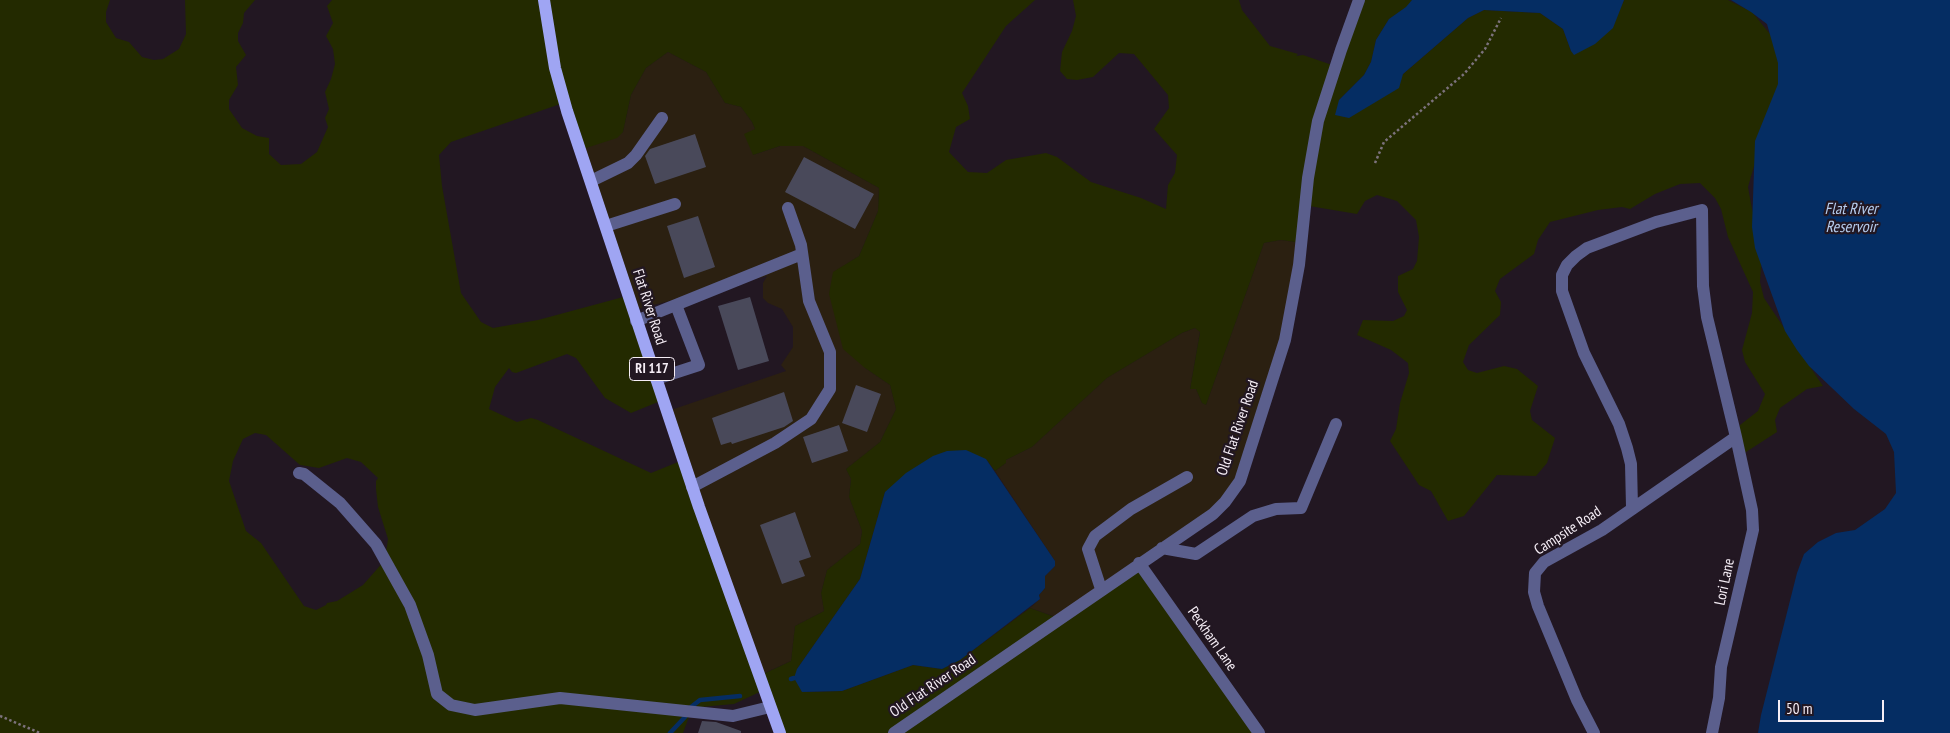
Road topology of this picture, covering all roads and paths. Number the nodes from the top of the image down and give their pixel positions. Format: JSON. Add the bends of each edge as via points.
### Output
{"nodes":[{"id":1,"x":544,"y":0,"type":"edge"},
{"id":2,"x":1359,"y":0,"type":"edge"},
{"id":3,"x":1501,"y":18,"type":"dead end"},
{"id":4,"x":662,"y":118,"type":"dead end"},
{"id":5,"x":1375,"y":163,"type":"dead end"},
{"id":6,"x":591,"y":181,"type":"junction"},
{"id":7,"x":675,"y":204,"type":"dead end"},
{"id":8,"x":788,"y":208,"type":"dead end"},
{"id":9,"x":606,"y":226,"type":"junction"},
{"id":10,"x":802,"y":254,"type":"junction"},
{"id":11,"x":676,"y":305,"type":"junction"},
{"id":12,"x":636,"y":321,"type":"junction"},
{"id":13,"x":656,"y":379,"type":"junction"},
{"id":14,"x":1336,"y":424,"type":"dead end"},
{"id":15,"x":1736,"y":437,"type":"junction"},
{"id":16,"x":300,"y":473,"type":"dead end"},
{"id":17,"x":1187,"y":477,"type":"dead end"},
{"id":18,"x":692,"y":487,"type":"junction"},
{"id":19,"x":1632,"y":507,"type":"junction"},
{"id":20,"x":1162,"y":548,"type":"junction"},
{"id":21,"x":1140,"y":563,"type":"junction"},
{"id":22,"x":1101,"y":589,"type":"junction"},
{"id":23,"x":770,"y":707,"type":"junction"},
{"id":24,"x":0,"y":716,"type":"edge"},
{"id":25,"x":40,"y":733,"type":"edge"},
{"id":26,"x":780,"y":733,"type":"edge"},
{"id":27,"x":894,"y":733,"type":"edge"},
{"id":28,"x":1259,"y":733,"type":"edge"},
{"id":29,"x":1594,"y":733,"type":"edge"},
{"id":30,"x":1712,"y":733,"type":"edge"}],
"edges":[{"from":1,"to":6,"type":"main road","name":"Flat River Road","number":"RI 117","via":[[555,68]]},
{"from":2,"to":20,"type":"street","name":"Old Flat River Road","via":[[1318,121],[1299,265],[1285,340],[1240,481],[1213,514]]},
{"from":3,"to":5,"type":"path","via":[[1485,49],[1464,74],[1384,142]]},
{"from":4,"to":6,"type":"street","via":[[628,163]]},
{"from":6,"to":9,"type":"main road","name":"Flat River Road","number":"RI 117"},
{"from":7,"to":9,"type":"street"},
{"from":8,"to":10,"type":"street"},
{"from":9,"to":12,"type":"main road","name":"Flat River Road","number":"RI 117"},
{"from":10,"to":11,"type":"street"},
{"from":10,"to":18,"type":"street","via":[[809,301],[830,352],[830,389],[811,418],[775,443]]},
{"from":11,"to":12,"type":"street"},
{"from":11,"to":13,"type":"street","via":[[699,365]]},
{"from":12,"to":13,"type":"main road","name":"Flat River Road","number":"RI 117"},
{"from":13,"to":18,"type":"main road","name":"Flat River Road","number":"RI 117"},
{"from":14,"to":20,"type":"street","via":[[1301,508],[1276,509],[1252,516],[1196,554]]},
{"from":15,"to":19,"type":"street","name":"Campsite Road"},
{"from":15,"to":19,"type":"street","name":"Lori Lane","via":[[1707,317],[1703,286],[1702,210],[1656,222],[1587,248],[1567,265],[1562,275],[1562,291],[1584,353],[1619,424],[1627,448],[1631,464]]},
{"from":15,"to":30,"type":"street","name":"Lori Lane","via":[[1752,510],[1753,530],[1721,667]]},
{"from":16,"to":23,"type":"street","via":[[340,503],[376,544],[410,605],[428,655],[437,694],[451,705],[475,710],[560,698],[733,716]]},
{"from":17,"to":22,"type":"street","via":[[1131,509],[1095,536],[1088,549]]},
{"from":18,"to":23,"type":"main road","name":"Flat River Road","number":"RI 117"},
{"from":19,"to":29,"type":"street","name":"Campsite Road","via":[[1602,530],[1544,562],[1534,574],[1538,606]]},
{"from":20,"to":21,"type":"street","name":"Old Flat River Road"},
{"from":21,"to":22,"type":"street","name":"Old Flat River Road"},
{"from":21,"to":28,"type":"street","name":"Peckham Lane"},
{"from":22,"to":27,"type":"street","name":"Old Flat River Road"},
{"from":23,"to":26,"type":"main road","name":"Flat River Road","number":"RI 117"},
{"from":24,"to":25,"type":"path"}]}
